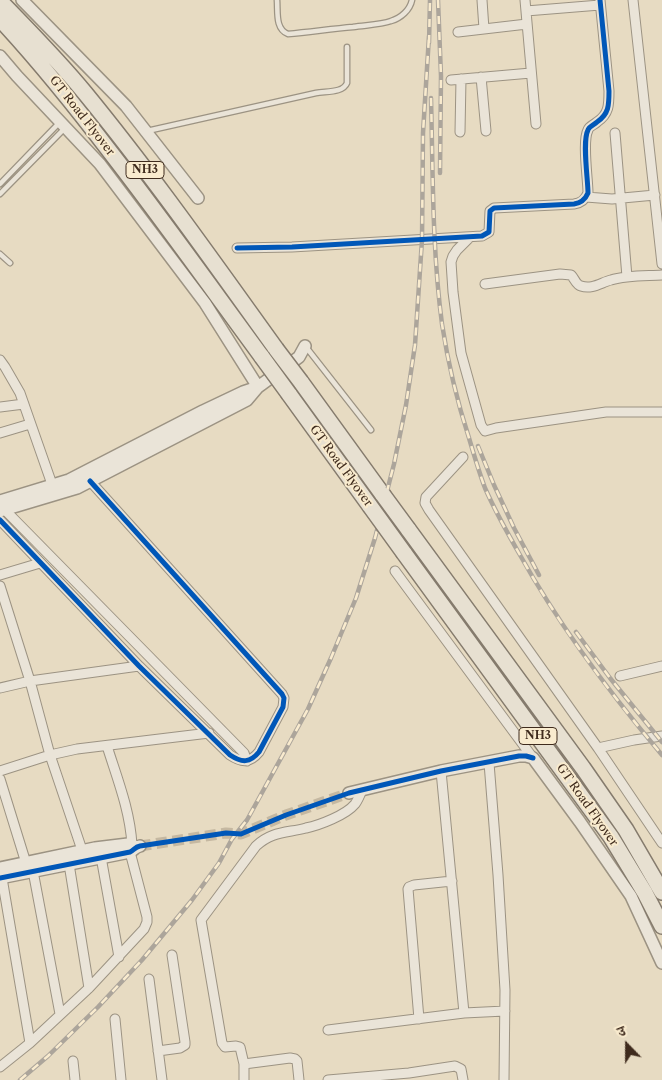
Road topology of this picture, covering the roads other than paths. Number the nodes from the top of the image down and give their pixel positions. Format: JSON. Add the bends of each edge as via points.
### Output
{"nodes":[{"id":1,"x":22,"y":0,"type":"edge"},
{"id":2,"x":277,"y":0,"type":"edge"},
{"id":3,"x":412,"y":0,"type":"edge"},
{"id":4,"x":482,"y":0,"type":"edge"},
{"id":5,"x":525,"y":0,"type":"edge"},
{"id":6,"x":633,"y":0,"type":"edge"},
{"id":7,"x":0,"y":1,"type":"edge"},
{"id":8,"x":600,"y":2,"type":"edge"},
{"id":9,"x":526,"y":11,"type":"junction"},
{"id":10,"x":0,"y":19,"type":"edge"},
{"id":11,"x":527,"y":24,"type":"junction"},
{"id":12,"x":484,"y":29,"type":"junction"},
{"id":13,"x":458,"y":32,"type":"dead end"},
{"id":14,"x":347,"y":47,"type":"dead end"},
{"id":15,"x":0,"y":56,"type":"edge"},
{"id":16,"x":532,"y":72,"type":"junction"},
{"id":17,"x":481,"y":77,"type":"junction"},
{"id":18,"x":462,"y":79,"type":"junction"},
{"id":19,"x":451,"y":80,"type":"dead end"},
{"id":20,"x":536,"y":124,"type":"dead end"},
{"id":21,"x":63,"y":125,"type":"junction"},
{"id":22,"x":486,"y":131,"type":"dead end"},
{"id":23,"x":146,"y":132,"type":"junction"},
{"id":24,"x":460,"y":132,"type":"dead end"},
{"id":25,"x":615,"y":133,"type":"dead end"},
{"id":26,"x":0,"y":184,"type":"edge"},
{"id":27,"x":0,"y":194,"type":"edge"},
{"id":28,"x":655,"y":195,"type":"junction"},
{"id":29,"x":586,"y":197,"type":"junction"},
{"id":30,"x":198,"y":198,"type":"dead end"},
{"id":31,"x":620,"y":198,"type":"junction"},
{"id":32,"x":469,"y":238,"type":"junction"},
{"id":33,"x":237,"y":248,"type":"dead end"},
{"id":34,"x":0,"y":254,"type":"edge"},
{"id":35,"x":10,"y":263,"type":"dead end"},
{"id":36,"x":662,"y":264,"type":"edge"},
{"id":37,"x":662,"y":275,"type":"edge"},
{"id":38,"x":627,"y":277,"type":"junction"},
{"id":39,"x":485,"y":284,"type":"dead end"},
{"id":40,"x":305,"y":346,"type":"joint"},
{"id":41,"x":0,"y":360,"type":"edge"},
{"id":42,"x":258,"y":387,"type":"junction"},
{"id":43,"x":24,"y":404,"type":"junction"},
{"id":44,"x":0,"y":407,"type":"edge"},
{"id":45,"x":662,"y":412,"type":"edge"},
{"id":46,"x":30,"y":424,"type":"junction"},
{"id":47,"x":371,"y":430,"type":"dead end"},
{"id":48,"x":0,"y":433,"type":"edge"},
{"id":49,"x":462,"y":458,"type":"dead end"},
{"id":50,"x":90,"y":481,"type":"junction"},
{"id":51,"x":54,"y":490,"type":"junction"},
{"id":52,"x":1,"y":511,"type":"edge"},
{"id":53,"x":40,"y":562,"type":"junction"},
{"id":54,"x":395,"y":571,"type":"dead end"},
{"id":55,"x":0,"y":575,"type":"edge"},
{"id":56,"x":0,"y":586,"type":"edge"},
{"id":57,"x":140,"y":666,"type":"junction"},
{"id":58,"x":662,"y":666,"type":"edge"},
{"id":59,"x":620,"y":676,"type":"dead end"},
{"id":60,"x":30,"y":681,"type":"junction"},
{"id":61,"x":0,"y":688,"type":"edge"},
{"id":62,"x":209,"y":733,"type":"junction"},
{"id":63,"x":662,"y":736,"type":"edge"},
{"id":64,"x":107,"y":746,"type":"junction"},
{"id":65,"x":598,"y":748,"type":"junction"},
{"id":66,"x":50,"y":755,"type":"junction"},
{"id":67,"x":533,"y":758,"type":"junction"},
{"id":68,"x":248,"y":761,"type":"junction"},
{"id":69,"x":489,"y":763,"type":"junction"},
{"id":70,"x":0,"y":771,"type":"edge"},
{"id":71,"x":442,"y":771,"type":"junction"},
{"id":72,"x":0,"y":779,"type":"edge"},
{"id":73,"x":362,"y":790,"type":"junction"},
{"id":74,"x":349,"y":793,"type":"tunnel mouth"},
{"id":75,"x":662,"y":843,"type":"edge"},
{"id":76,"x":134,"y":847,"type":"junction"},
{"id":77,"x":82,"y":850,"type":"junction"},
{"id":78,"x":101,"y":857,"type":"junction"},
{"id":79,"x":69,"y":864,"type":"junction"},
{"id":80,"x":30,"y":867,"type":"junction"},
{"id":81,"x":1,"y":875,"type":"edge"},
{"id":82,"x":452,"y":881,"type":"junction"},
{"id":83,"x":662,"y":892,"type":"edge"},
{"id":84,"x":662,"y":926,"type":"edge"},
{"id":85,"x":172,"y":955,"type":"dead end"},
{"id":86,"x":119,"y":957,"type":"junction"},
{"id":87,"x":662,"y":963,"type":"edge"},
{"id":88,"x":149,"y":979,"type":"dead end"},
{"id":89,"x":89,"y":988,"type":"junction"},
{"id":90,"x":505,"y":1011,"type":"junction"},
{"id":91,"x":464,"y":1013,"type":"junction"},
{"id":92,"x":60,"y":1014,"type":"junction"},
{"id":93,"x":115,"y":1019,"type":"dead end"},
{"id":94,"x":419,"y":1019,"type":"junction"},
{"id":95,"x":328,"y":1030,"type":"dead end"},
{"id":96,"x":30,"y":1043,"type":"junction"},
{"id":97,"x":158,"y":1052,"type":"junction"},
{"id":98,"x":73,"y":1061,"type":"dead end"},
{"id":99,"x":244,"y":1064,"type":"junction"},
{"id":100,"x":0,"y":1067,"type":"edge"},
{"id":101,"x":410,"y":1076,"type":"edge"},
{"id":102,"x":75,"y":1080,"type":"edge"},
{"id":103,"x":121,"y":1080,"type":"edge"},
{"id":104,"x":162,"y":1080,"type":"edge"},
{"id":105,"x":243,"y":1080,"type":"edge"},
{"id":106,"x":299,"y":1080,"type":"edge"},
{"id":107,"x":328,"y":1080,"type":"edge"},
{"id":108,"x":463,"y":1080,"type":"edge"},
{"id":109,"x":504,"y":1080,"type":"edge"}],
"edges":[{"from":1,"to":23,"type":"street","via":[[126,106]]},
{"from":2,"to":3,"type":"lane","via":[[279,26],[288,34],[391,21],[408,10]]},
{"from":4,"to":12,"type":"street"},
{"from":5,"to":9,"type":"street"},
{"from":6,"to":28,"type":"street"},
{"from":7,"to":83,"type":"highway","name":"GT Road Flyover","number":"NH3","bridge":true,"via":[[85,93],[148,174],[583,768],[626,830]]},
{"from":8,"to":9,"type":"street"},
{"from":8,"to":29,"type":"street","via":[[609,105],[604,117],[587,130]]},
{"from":9,"to":11,"type":"street"},
{"from":10,"to":84,"type":"highway","name":"GT Road Flyover","number":"NH3","bridge":true,"via":[[72,102],[289,394],[611,837]]},
{"from":11,"to":12,"type":"street"},
{"from":11,"to":16,"type":"street"},
{"from":12,"to":13,"type":"street"},
{"from":14,"to":23,"type":"lane","via":[[347,83],[341,90]]},
{"from":15,"to":21,"type":"street"},
{"from":16,"to":17,"type":"street"},
{"from":16,"to":20,"type":"street"},
{"from":17,"to":18,"type":"street"},
{"from":17,"to":22,"type":"street"},
{"from":18,"to":19,"type":"street"},
{"from":18,"to":24,"type":"street"},
{"from":21,"to":26,"type":"lane"},
{"from":21,"to":27,"type":"lane"},
{"from":21,"to":42,"type":"street","via":[[100,164],[205,302]]},
{"from":23,"to":30,"type":"street"},
{"from":25,"to":31,"type":"street"},
{"from":28,"to":31,"type":"street"},
{"from":28,"to":36,"type":"street"},
{"from":29,"to":31,"type":"street"},
{"from":29,"to":32,"type":"street","via":[[574,204],[494,208],[490,211],[488,232]]},
{"from":31,"to":38,"type":"street"},
{"from":32,"to":33,"type":"street"},
{"from":32,"to":45,"type":"street","via":[[451,262],[453,292],[461,353],[485,431],[606,412]]},
{"from":34,"to":35,"type":"lane"},
{"from":37,"to":38,"type":"street"},
{"from":38,"to":39,"type":"street","via":[[586,287],[578,285],[571,275],[560,274]]},
{"from":40,"to":42,"type":"street","via":[[299,357]]},
{"from":40,"to":47,"type":"lane"},
{"from":41,"to":43,"type":"street"},
{"from":42,"to":50,"type":"street","via":[[247,400]]},
{"from":42,"to":51,"type":"street"},
{"from":43,"to":44,"type":"street"},
{"from":43,"to":46,"type":"street"},
{"from":46,"to":48,"type":"street"},
{"from":46,"to":51,"type":"street"},
{"from":49,"to":65,"type":"street","via":[[426,497],[425,503]]},
{"from":50,"to":51,"type":"street","via":[[77,488]]},
{"from":50,"to":68,"type":"street","via":[[282,694],[283,707],[259,752]]},
{"from":51,"to":52,"type":"street"},
{"from":52,"to":53,"type":"street"},
{"from":52,"to":68,"type":"street","via":[[244,753]]},
{"from":53,"to":55,"type":"street"},
{"from":53,"to":57,"type":"street"},
{"from":54,"to":67,"type":"street"},
{"from":56,"to":60,"type":"street"},
{"from":57,"to":60,"type":"street"},
{"from":57,"to":62,"type":"street"},
{"from":58,"to":59,"type":"street"},
{"from":60,"to":61,"type":"street"},
{"from":60,"to":66,"type":"street"},
{"from":62,"to":64,"type":"street"},
{"from":62,"to":68,"type":"street","via":[[230,756]]},
{"from":63,"to":65,"type":"street"},
{"from":64,"to":66,"type":"street"},
{"from":64,"to":76,"type":"street","via":[[127,809]]},
{"from":65,"to":75,"type":"street"},
{"from":66,"to":70,"type":"street"},
{"from":66,"to":77,"type":"street"},
{"from":67,"to":69,"type":"street","via":[[519,756]]},
{"from":67,"to":87,"type":"street","via":[[631,896]]},
{"from":69,"to":71,"type":"street"},
{"from":69,"to":90,"type":"street"},
{"from":71,"to":73,"type":"street"},
{"from":71,"to":82,"type":"street"},
{"from":72,"to":80,"type":"street"},
{"from":73,"to":74,"type":"street"},
{"from":73,"to":99,"type":"street","via":[[354,805],[333,819],[263,839],[202,920],[222,1043],[225,1047],[240,1047]]},
{"from":76,"to":77,"type":"street","via":[[117,845]]},
{"from":76,"to":78,"type":"street"},
{"from":76,"to":86,"type":"street","via":[[147,922],[144,930]]},
{"from":77,"to":80,"type":"street"},
{"from":78,"to":79,"type":"street"},
{"from":78,"to":86,"type":"street"},
{"from":79,"to":80,"type":"street"},
{"from":79,"to":89,"type":"street"},
{"from":80,"to":81,"type":"street"},
{"from":80,"to":92,"type":"street"},
{"from":81,"to":96,"type":"street"},
{"from":82,"to":91,"type":"street"},
{"from":82,"to":94,"type":"street","via":[[414,885],[408,889]]},
{"from":85,"to":97,"type":"street","via":[[185,1045]]},
{"from":86,"to":89,"type":"street"},
{"from":88,"to":97,"type":"street"},
{"from":89,"to":92,"type":"street"},
{"from":90,"to":91,"type":"street"},
{"from":90,"to":109,"type":"street"},
{"from":91,"to":94,"type":"street"},
{"from":92,"to":96,"type":"street"},
{"from":93,"to":103,"type":"street"},
{"from":94,"to":95,"type":"street"},
{"from":96,"to":100,"type":"street"},
{"from":97,"to":104,"type":"street"},
{"from":98,"to":102,"type":"street"},
{"from":99,"to":105,"type":"street"},
{"from":99,"to":106,"type":"street","via":[[295,1059]]},
{"from":101,"to":107,"type":"street"},
{"from":101,"to":108,"type":"street","via":[[455,1066],[462,1068]]}]}
